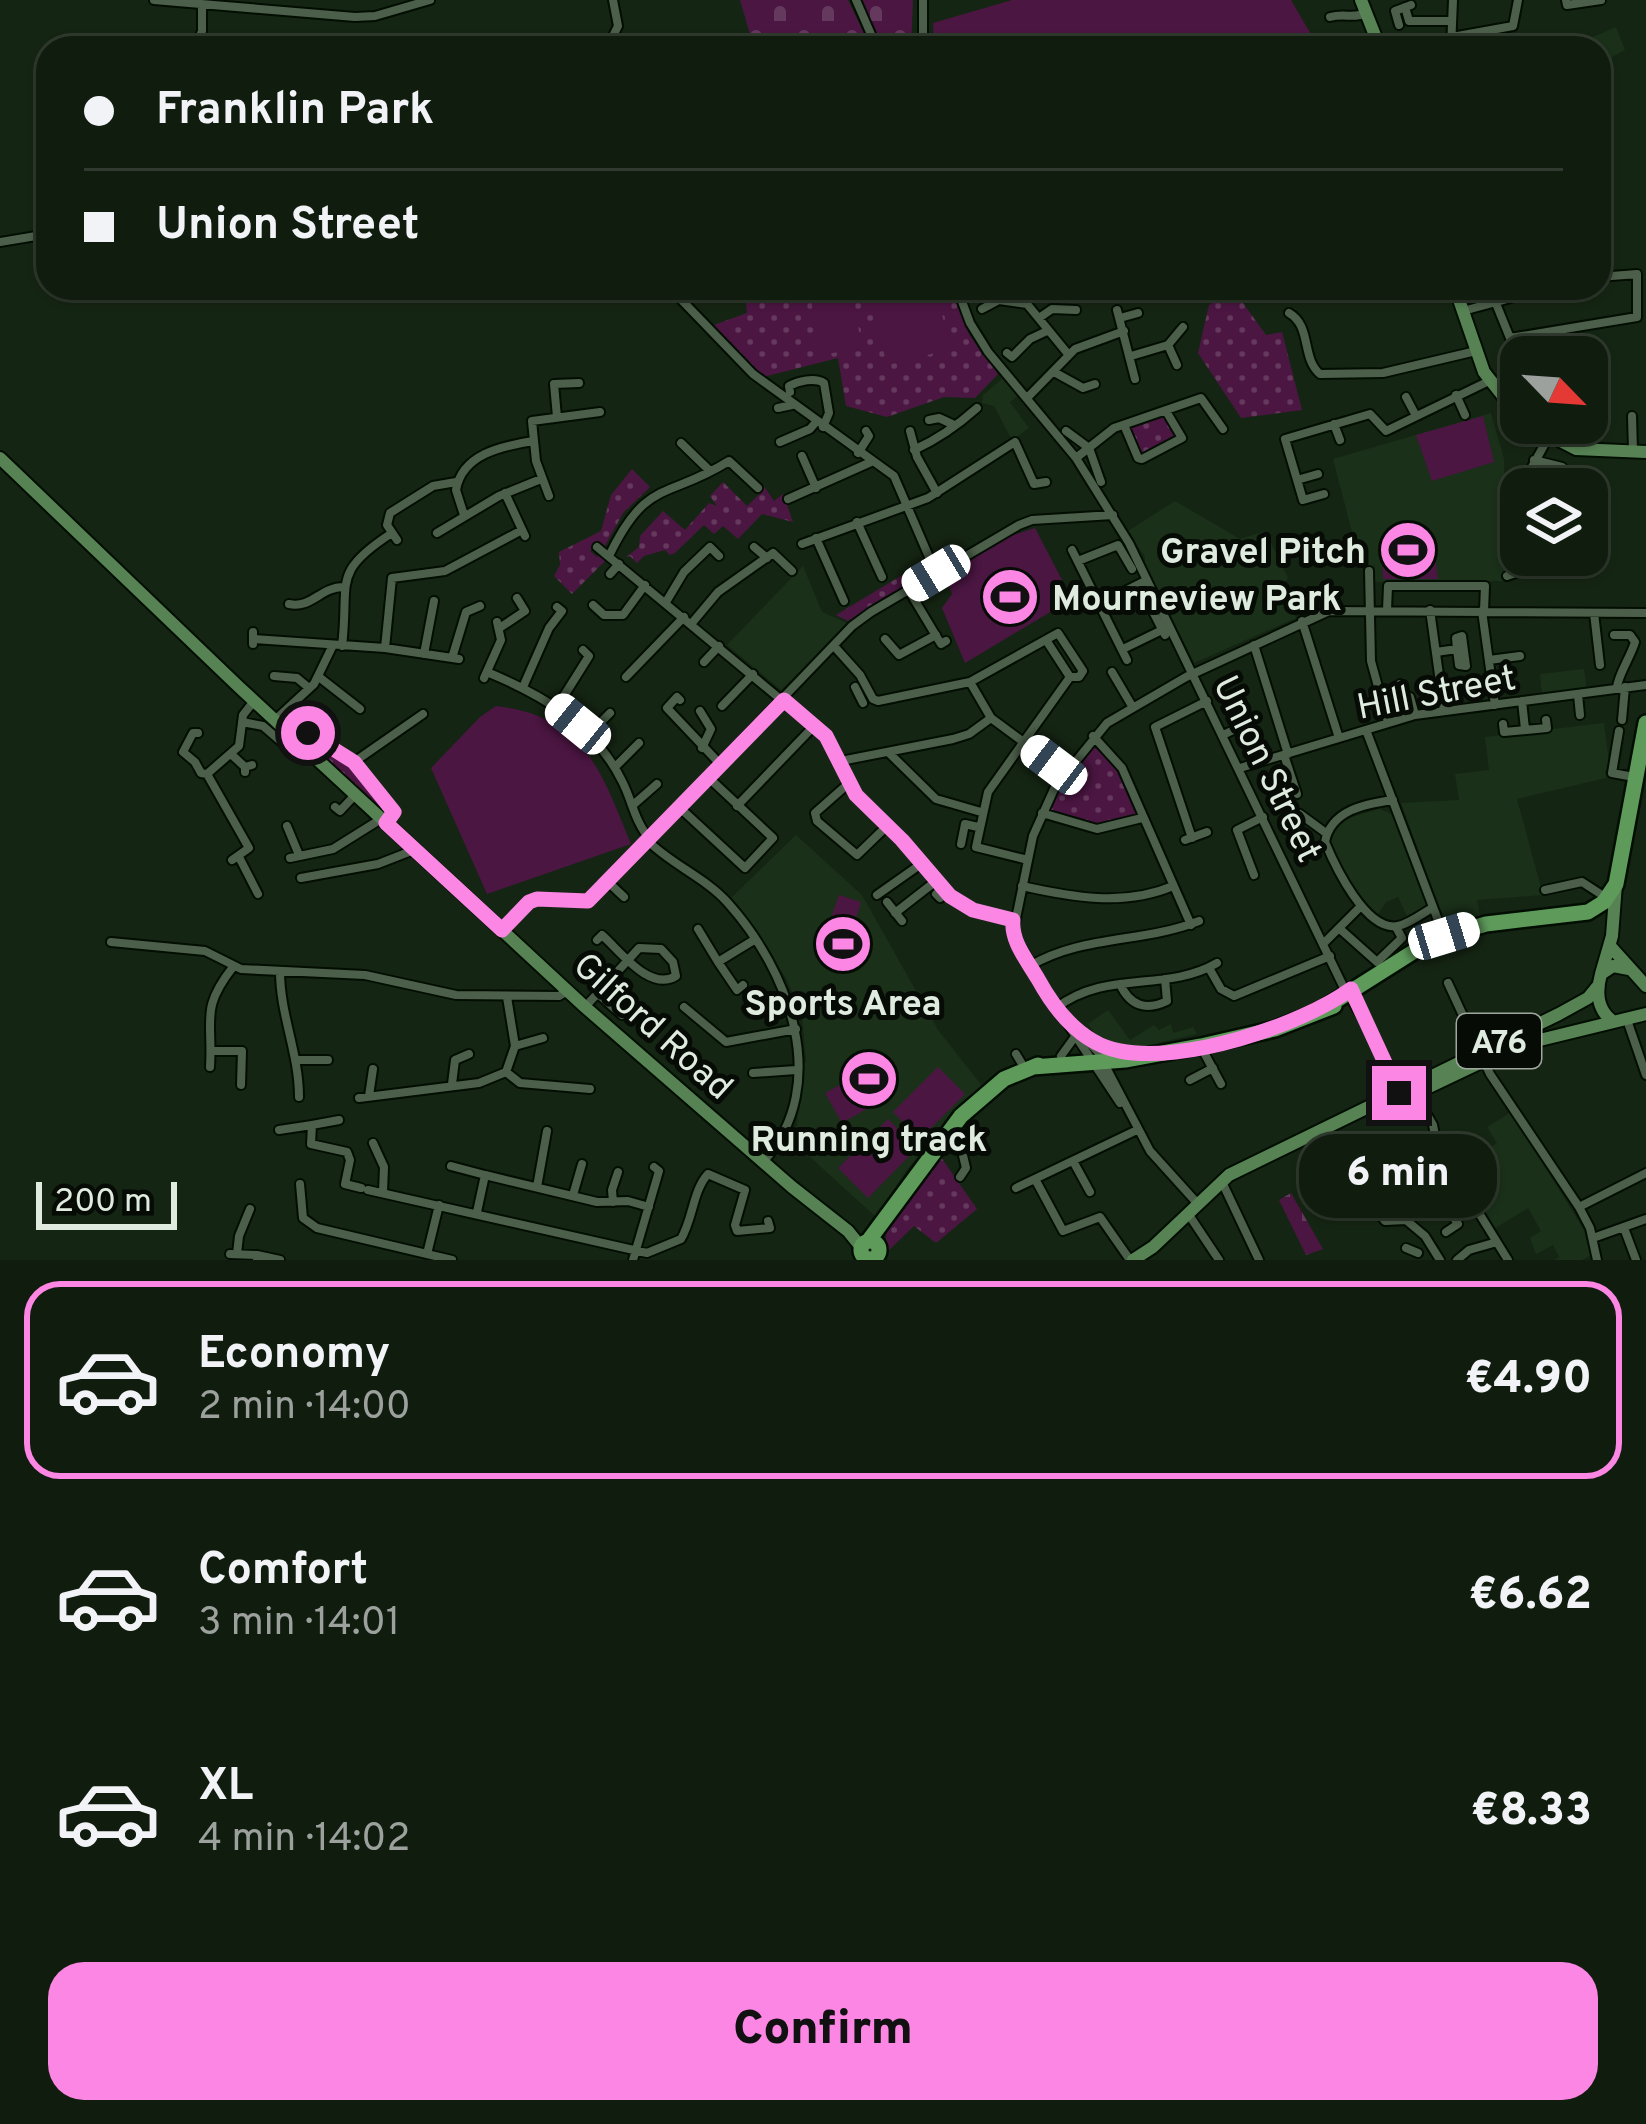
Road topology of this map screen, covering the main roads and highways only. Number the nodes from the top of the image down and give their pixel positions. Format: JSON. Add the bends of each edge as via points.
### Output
{"nodes":[{"id":1,"x":1364,"y":6,"type":"edge"},
{"id":2,"x":1376,"y":36,"type":"edge"},
{"id":3,"x":1459,"y":300,"type":"edge"},
{"id":4,"x":1500,"y":396,"type":"edge"},
{"id":5,"x":1565,"y":444,"type":"edge"},
{"id":6,"x":1640,"y":453,"type":"edge"},
{"id":7,"x":0,"y":458,"type":"edge"},
{"id":8,"x":1646,"y":723,"type":"edge"},
{"id":9,"x":1617,"y":879,"type":"junction"},
{"id":10,"x":1600,"y":899,"type":"junction"},
{"id":11,"x":1612,"y":924,"type":"junction"},
{"id":12,"x":1610,"y":946,"type":"junction"},
{"id":13,"x":1629,"y":968,"type":"junction"},
{"id":14,"x":1646,"y":986,"type":"edge"},
{"id":15,"x":1596,"y":987,"type":"junction"},
{"id":16,"x":1646,"y":1014,"type":"edge"},
{"id":17,"x":1620,"y":1020,"type":"junction"},
{"id":18,"x":1598,"y":1024,"type":"junction"},
{"id":19,"x":1152,"y":1054,"type":"junction"},
{"id":20,"x":1483,"y":1054,"type":"junction"},
{"id":21,"x":1085,"y":1058,"type":"junction"},
{"id":22,"x":870,"y":1250,"type":"edge"},
{"id":23,"x":1132,"y":1260,"type":"edge"}],
"edges":[{"from":1,"to":2,"type":"main road"},
{"from":3,"to":4,"type":"main road"},
{"from":5,"to":6,"type":"main road"},
{"from":7,"to":22,"type":"main road","name":"Gilford Road","via":[[585,1006]]},
{"from":8,"to":9,"type":"highway"},
{"from":9,"to":10,"type":"highway"},
{"from":9,"to":11,"type":"main road"},
{"from":10,"to":11,"type":"main road"},
{"from":10,"to":19,"type":"highway","via":[[1572,915],[1444,936],[1275,1029]]},
{"from":11,"to":12,"type":"main road"},
{"from":12,"to":13,"type":"main road"},
{"from":12,"to":15,"type":"main road"},
{"from":13,"to":14,"type":"main road"},
{"from":13,"to":15,"type":"main road","number":"A76","via":[[1613,966]]},
{"from":15,"to":17,"type":"main road","via":[[1604,1013]]},
{"from":15,"to":18,"type":"main road"},
{"from":15,"to":20,"type":"main road","number":"A76"},
{"from":16,"to":17,"type":"main road","number":"A76"},
{"from":17,"to":18,"type":"main road","number":"A76"},
{"from":18,"to":20,"type":"main road","number":"A76"},
{"from":19,"to":21,"type":"highway"},
{"from":19,"to":21,"type":"highway"},
{"from":20,"to":23,"type":"main road","number":"A76","via":[[1221,1181]]},
{"from":21,"to":22,"type":"highway","via":[[989,1090],[945,1135]]}]}
